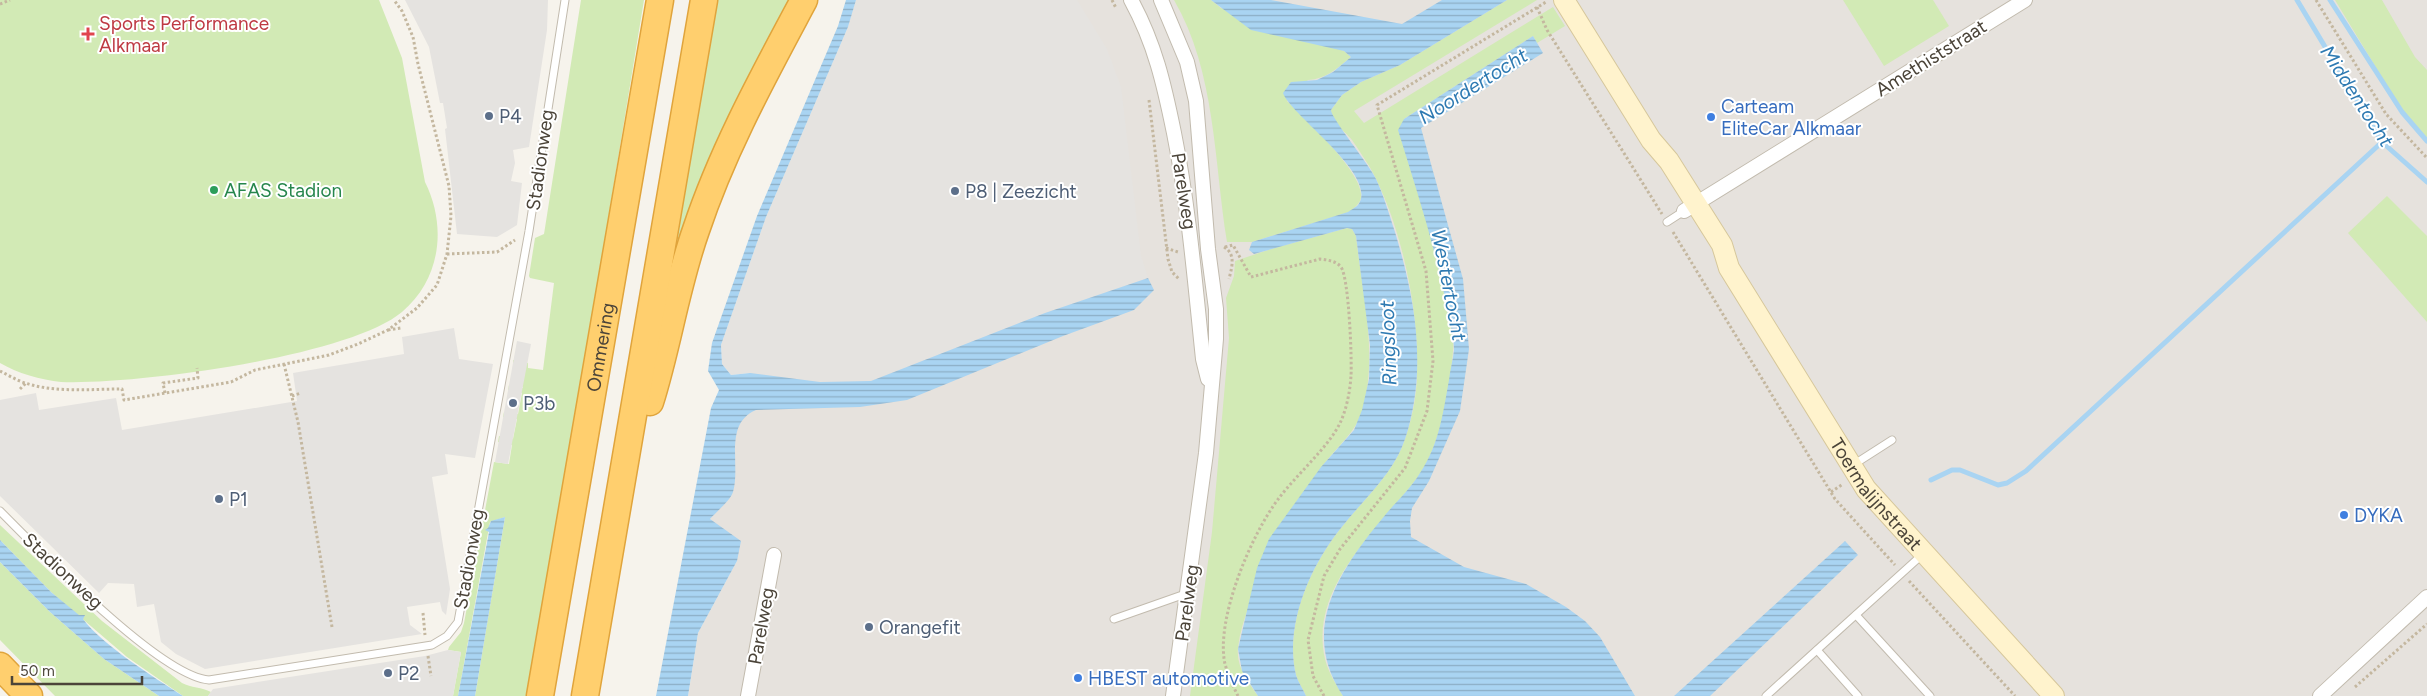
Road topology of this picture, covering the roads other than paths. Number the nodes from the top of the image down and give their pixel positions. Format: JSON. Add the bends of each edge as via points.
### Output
{"nodes":[{"id":1,"x":565,"y":0,"type":"edge"},
{"id":2,"x":660,"y":0,"type":"edge"},
{"id":3,"x":704,"y":0,"type":"edge"},
{"id":4,"x":804,"y":0,"type":"edge"},
{"id":5,"x":1131,"y":0,"type":"edge"},
{"id":6,"x":1161,"y":0,"type":"edge"},
{"id":7,"x":1564,"y":0,"type":"edge"},
{"id":8,"x":2025,"y":0,"type":"edge"},
{"id":9,"x":1690,"y":208,"type":"junction"},
{"id":10,"x":1667,"y":222,"type":"road end"},
{"id":11,"x":1210,"y":390,"type":"junction"},
{"id":12,"x":1892,"y":440,"type":"dead end"},
{"id":13,"x":1850,"y":467,"type":"junction"},
{"id":14,"x":618,"y":503,"type":"junction"},
{"id":15,"x":0,"y":511,"type":"edge"},
{"id":16,"x":1923,"y":554,"type":"junction"},
{"id":17,"x":774,"y":555,"type":"dead end"},
{"id":18,"x":1188,"y":593,"type":"junction"},
{"id":19,"x":2427,"y":597,"type":"edge"},
{"id":20,"x":1856,"y":615,"type":"junction"},
{"id":21,"x":1114,"y":620,"type":"dead end"},
{"id":22,"x":1817,"y":650,"type":"junction"},
{"id":23,"x":0,"y":666,"type":"edge"},
{"id":24,"x":29,"y":696,"type":"edge"},
{"id":25,"x":540,"y":696,"type":"edge"},
{"id":26,"x":585,"y":696,"type":"edge"},
{"id":27,"x":748,"y":696,"type":"edge"},
{"id":28,"x":1173,"y":696,"type":"edge"},
{"id":29,"x":1766,"y":696,"type":"edge"},
{"id":30,"x":1858,"y":696,"type":"edge"},
{"id":31,"x":1930,"y":696,"type":"edge"},
{"id":32,"x":2054,"y":696,"type":"edge"},
{"id":33,"x":2320,"y":696,"type":"edge"}],
"edges":[{"from":1,"to":15,"type":"lane","name":"Stadionweg","via":[[529,232],[458,622],[447,636],[432,645],[209,680],[196,679],[127,631]]},
{"from":2,"to":25,"type":"highway","name":"Ommering"},
{"from":3,"to":14,"type":"highway"},
{"from":4,"to":14,"type":"highway","via":[[737,126],[708,196],[679,286],[655,387]]},
{"from":5,"to":11,"type":"street","name":"Parelweg","via":[[1153,46],[1185,185],[1203,358]]},
{"from":6,"to":11,"type":"street","name":"Parelweg","via":[[1187,62],[1196,101],[1216,309]]},
{"from":7,"to":9,"type":"street","name":"Toermalijnstraat","via":[[1650,140],[1658,169]]},
{"from":8,"to":9,"type":"street","name":"Amethiststraat"},
{"from":9,"to":10,"type":"lane"},
{"from":9,"to":13,"type":"street","name":"Toermalijnstraat","via":[[1710,252],[1729,268]]},
{"from":11,"to":18,"type":"street","name":"Parelweg","via":[[1206,453]]},
{"from":12,"to":13,"type":"lane"},
{"from":13,"to":16,"type":"street","name":"Toermalijnstraat","via":[[1874,500]]},
{"from":14,"to":26,"type":"highway"},
{"from":16,"to":20,"type":"lane"},
{"from":16,"to":32,"type":"street","name":"Toermalijnstraat"},
{"from":17,"to":27,"type":"street","name":"Parelweg"},
{"from":18,"to":21,"type":"lane"},
{"from":18,"to":28,"type":"street","name":"Parelweg"},
{"from":19,"to":33,"type":"street"},
{"from":20,"to":22,"type":"lane"},
{"from":20,"to":31,"type":"lane"},
{"from":22,"to":29,"type":"lane"},
{"from":22,"to":30,"type":"lane"},
{"from":23,"to":24,"type":"highway"}]}
